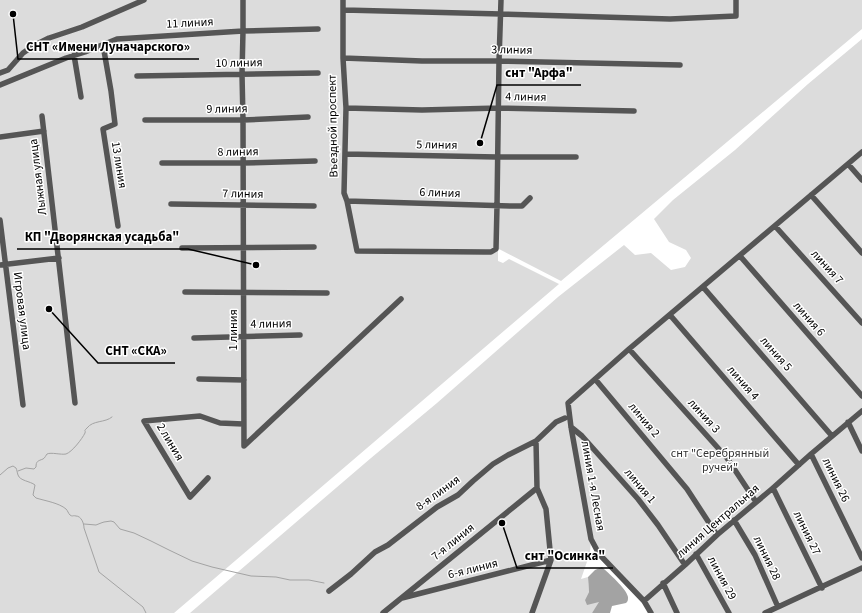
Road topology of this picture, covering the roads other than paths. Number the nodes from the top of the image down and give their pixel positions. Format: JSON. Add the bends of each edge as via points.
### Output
{"nodes":[{"id":1,"x":144,"y":0,"type":"edge"},
{"id":2,"x":243,"y":0,"type":"edge"},
{"id":3,"x":343,"y":0,"type":"edge"},
{"id":4,"x":501,"y":0,"type":"edge"},
{"id":5,"x":736,"y":0,"type":"edge"},
{"id":6,"x":344,"y":10,"type":"junction"},
{"id":7,"x":501,"y":14,"type":"junction"},
{"id":8,"x":318,"y":29,"type":"dead end"},
{"id":9,"x":243,"y":31,"type":"junction"},
{"id":10,"x":103,"y":45,"type":"junction"},
{"id":11,"x":74,"y":56,"type":"junction"},
{"id":12,"x":343,"y":58,"type":"junction"},
{"id":13,"x":499,"y":61,"type":"junction"},
{"id":14,"x":680,"y":65,"type":"dead end"},
{"id":15,"x":318,"y":73,"type":"dead end"},
{"id":16,"x":0,"y":74,"type":"edge"},
{"id":17,"x":242,"y":74,"type":"junction"},
{"id":18,"x":137,"y":76,"type":"dead end"},
{"id":19,"x":0,"y":86,"type":"edge"},
{"id":20,"x":81,"y":97,"type":"dead end"},
{"id":21,"x":346,"y":108,"type":"junction"},
{"id":22,"x":499,"y":108,"type":"junction"},
{"id":23,"x":634,"y":111,"type":"dead end"},
{"id":24,"x":42,"y":116,"type":"dead end"},
{"id":25,"x":308,"y":116,"type":"dead end"},
{"id":26,"x":145,"y":120,"type":"dead end"},
{"id":27,"x":243,"y":120,"type":"junction"},
{"id":28,"x":44,"y":131,"type":"junction"},
{"id":29,"x":0,"y":137,"type":"edge"},
{"id":30,"x":862,"y":152,"type":"edge"},
{"id":31,"x":345,"y":154,"type":"junction"},
{"id":32,"x":498,"y":157,"type":"junction"},
{"id":33,"x":576,"y":157,"type":"dead end"},
{"id":34,"x":315,"y":160,"type":"dead end"},
{"id":35,"x":162,"y":163,"type":"dead end"},
{"id":36,"x":243,"y":163,"type":"junction"},
{"id":37,"x":848,"y":164,"type":"junction"},
{"id":38,"x":862,"y":180,"type":"edge"},
{"id":39,"x":811,"y":195,"type":"junction"},
{"id":40,"x":530,"y":198,"type":"dead end"},
{"id":41,"x":347,"y":201,"type":"junction"},
{"id":42,"x":172,"y":204,"type":"dead end"},
{"id":43,"x":243,"y":206,"type":"junction"},
{"id":44,"x":314,"y":206,"type":"dead end"},
{"id":45,"x":497,"y":206,"type":"junction"},
{"id":46,"x":0,"y":220,"type":"edge"},
{"id":47,"x":118,"y":226,"type":"dead end"},
{"id":48,"x":775,"y":226,"type":"junction"},
{"id":49,"x":314,"y":247,"type":"dead end"},
{"id":50,"x":182,"y":248,"type":"dead end"},
{"id":51,"x":243,"y":248,"type":"junction"},
{"id":52,"x":862,"y":253,"type":"edge"},
{"id":53,"x":740,"y":256,"type":"junction"},
{"id":54,"x":58,"y":258,"type":"junction"},
{"id":55,"x":2,"y":265,"type":"edge"},
{"id":56,"x":703,"y":287,"type":"junction"},
{"id":57,"x":185,"y":292,"type":"dead end"},
{"id":58,"x":243,"y":292,"type":"junction"},
{"id":59,"x":327,"y":293,"type":"dead end"},
{"id":60,"x":401,"y":299,"type":"dead end"},
{"id":61,"x":670,"y":315,"type":"junction"},
{"id":62,"x":862,"y":323,"type":"edge"},
{"id":63,"x":300,"y":335,"type":"dead end"},
{"id":64,"x":244,"y":336,"type":"junction"},
{"id":65,"x":194,"y":338,"type":"dead end"},
{"id":66,"x":629,"y":349,"type":"junction"},
{"id":67,"x":200,"y":379,"type":"dead end"},
{"id":68,"x":595,"y":379,"type":"junction"},
{"id":69,"x":244,"y":380,"type":"junction"},
{"id":70,"x":862,"y":396,"type":"edge"},
{"id":71,"x":75,"y":403,"type":"dead end"},
{"id":72,"x":23,"y":405,"type":"dead end"},
{"id":73,"x":862,"y":411,"type":"edge"},
{"id":74,"x":564,"y":418,"type":"dead end"},
{"id":75,"x":848,"y":422,"type":"junction"},
{"id":76,"x":243,"y":424,"type":"junction"},
{"id":77,"x":571,"y":427,"type":"junction"},
{"id":78,"x":832,"y":436,"type":"junction"},
{"id":79,"x":536,"y":441,"type":"junction"},
{"id":80,"x":862,"y":451,"type":"edge"},
{"id":81,"x":811,"y":454,"type":"junction"},
{"id":82,"x":799,"y":465,"type":"junction"},
{"id":83,"x":208,"y":478,"type":"dead end"},
{"id":84,"x":537,"y":488,"type":"junction"},
{"id":85,"x":773,"y":488,"type":"junction"},
{"id":86,"x":756,"y":502,"type":"junction"},
{"id":87,"x":734,"y":520,"type":"junction"},
{"id":88,"x":717,"y":535,"type":"junction"},
{"id":89,"x":696,"y":554,"type":"junction"},
{"id":90,"x":862,"y":558,"type":"edge"},
{"id":91,"x":551,"y":560,"type":"junction"},
{"id":92,"x":685,"y":565,"type":"junction"},
{"id":93,"x":862,"y":568,"type":"edge"},
{"id":94,"x":663,"y":583,"type":"junction"},
{"id":95,"x":822,"y":588,"type":"junction"},
{"id":96,"x":329,"y":591,"type":"dead end"},
{"id":97,"x":400,"y":598,"type":"junction"},
{"id":98,"x":644,"y":602,"type":"junction"},
{"id":99,"x":778,"y":607,"type":"junction"},
{"id":100,"x":383,"y":613,"type":"edge"},
{"id":101,"x":532,"y":613,"type":"edge"},
{"id":102,"x":651,"y":613,"type":"edge"},
{"id":103,"x":677,"y":613,"type":"edge"},
{"id":104,"x":729,"y":613,"type":"edge"},
{"id":105,"x":765,"y":613,"type":"edge"}],
"edges":[{"from":1,"to":16,"type":"street","via":[[33,46],[8,70]]},
{"from":2,"to":9,"type":"street","name":"1 линия"},
{"from":3,"to":6,"type":"street","name":"Въездной проспект"},
{"from":4,"to":7,"type":"street"},
{"from":5,"to":7,"type":"street","via":[[736,16],[670,19]]},
{"from":6,"to":7,"type":"street"},
{"from":6,"to":12,"type":"street","name":"Въездной проспект"},
{"from":7,"to":13,"type":"street"},
{"from":8,"to":9,"type":"street","name":"11 линия"},
{"from":9,"to":10,"type":"street","name":"11 линия","via":[[117,39]]},
{"from":9,"to":17,"type":"street","name":"1 линия"},
{"from":10,"to":11,"type":"street","name":"11 линия"},
{"from":10,"to":47,"type":"street","name":"13 линия","via":[[115,124],[103,129]]},
{"from":11,"to":19,"type":"street","name":"11 линия"},
{"from":11,"to":20,"type":"street"},
{"from":12,"to":13,"type":"street","name":"3 линия"},
{"from":12,"to":21,"type":"street","name":"Въездной проспект"},
{"from":13,"to":14,"type":"street","name":"3 линия"},
{"from":13,"to":22,"type":"street"},
{"from":15,"to":17,"type":"street","name":"10 линия"},
{"from":17,"to":18,"type":"street","name":"10 линия"},
{"from":17,"to":27,"type":"street","name":"1 линия"},
{"from":21,"to":22,"type":"street","name":"4 линия"},
{"from":21,"to":31,"type":"street","name":"Въездной проспект"},
{"from":22,"to":23,"type":"street","name":"4 линия"},
{"from":22,"to":32,"type":"street"},
{"from":24,"to":28,"type":"street","name":"Лыжная улица"},
{"from":25,"to":27,"type":"street","name":"9 линия"},
{"from":26,"to":27,"type":"street","name":"9 линия"},
{"from":27,"to":36,"type":"street","name":"1 линия"},
{"from":28,"to":29,"type":"street"},
{"from":28,"to":54,"type":"street","name":"Лыжная улица"},
{"from":30,"to":37,"type":"street"},
{"from":31,"to":32,"type":"street","name":"5 линия"},
{"from":31,"to":41,"type":"street","name":"Въездной проспект","via":[[344,193]]},
{"from":32,"to":33,"type":"street","name":"5 линия"},
{"from":32,"to":45,"type":"street"},
{"from":34,"to":36,"type":"street","name":"8 линия"},
{"from":35,"to":36,"type":"street","name":"8 линия"},
{"from":36,"to":43,"type":"street","name":"1 линия"},
{"from":37,"to":38,"type":"street"},
{"from":37,"to":39,"type":"street"},
{"from":39,"to":48,"type":"street"},
{"from":39,"to":52,"type":"street"},
{"from":40,"to":45,"type":"street","name":"6 линия","via":[[522,206]]},
{"from":41,"to":45,"type":"street","name":"6 линия"},
{"from":41,"to":45,"type":"street","name":"Въездной проспект","via":[[357,251],[491,252],[496,249]]},
{"from":42,"to":43,"type":"street","name":"7 линия"},
{"from":43,"to":44,"type":"street","name":"7 линия"},
{"from":43,"to":51,"type":"street","name":"1 линия"},
{"from":46,"to":55,"type":"street","name":"Игровая улица"},
{"from":48,"to":53,"type":"street"},
{"from":48,"to":62,"type":"street","name":"линия 7"},
{"from":49,"to":51,"type":"street"},
{"from":50,"to":51,"type":"street"},
{"from":51,"to":58,"type":"street","name":"1 линия"},
{"from":53,"to":56,"type":"street"},
{"from":53,"to":70,"type":"street","name":"линия 6"},
{"from":54,"to":55,"type":"street"},
{"from":54,"to":71,"type":"street","name":"Лыжная улица"},
{"from":55,"to":72,"type":"street","name":"Игровая улица"},
{"from":56,"to":61,"type":"street"},
{"from":56,"to":78,"type":"street","name":"линия 5"},
{"from":57,"to":58,"type":"street"},
{"from":58,"to":59,"type":"street"},
{"from":58,"to":64,"type":"street","name":"1 линия"},
{"from":60,"to":76,"type":"street","name":"1 линия","via":[[244,446]]},
{"from":61,"to":66,"type":"street"},
{"from":61,"to":82,"type":"street","name":"линия 4"},
{"from":63,"to":64,"type":"street","name":"4 линия"},
{"from":64,"to":65,"type":"street","name":"4 линия"},
{"from":64,"to":69,"type":"street","name":"1 линия"},
{"from":66,"to":68,"type":"street"},
{"from":66,"to":86,"type":"street","name":"линия 3","via":[[727,458]]},
{"from":67,"to":69,"type":"street"},
{"from":68,"to":77,"type":"street","name":"линия 1-я Лесная","via":[[568,403]]},
{"from":68,"to":88,"type":"street","name":"линия 2","via":[[688,489]]},
{"from":69,"to":76,"type":"street","name":"1 линия"},
{"from":73,"to":75,"type":"street","name":"линия Центральная"},
{"from":74,"to":79,"type":"street","name":"8-я линия"},
{"from":75,"to":78,"type":"street","name":"линия Центральная"},
{"from":75,"to":80,"type":"street"},
{"from":76,"to":83,"type":"street","name":"2 линия","via":[[220,423],[200,416],[144,421],[190,497]]},
{"from":77,"to":92,"type":"street","name":"линия 1","via":[[638,499]]},
{"from":77,"to":98,"type":"street","name":"линия 1-я Лесная","via":[[591,539],[599,554]]},
{"from":78,"to":81,"type":"street","name":"линия Центральная"},
{"from":79,"to":84,"type":"street"},
{"from":79,"to":96,"type":"street","name":"8-я линия","via":[[493,464],[458,495],[375,552]]},
{"from":81,"to":82,"type":"street","name":"линия Центральная"},
{"from":81,"to":90,"type":"street","name":"линия 26"},
{"from":82,"to":85,"type":"street","name":"линия Центральная"},
{"from":84,"to":91,"type":"street","via":[[546,509]]},
{"from":84,"to":97,"type":"street","name":"7-я линия"},
{"from":85,"to":86,"type":"street","name":"линия Центральная"},
{"from":85,"to":95,"type":"street","name":"линия 27"},
{"from":86,"to":87,"type":"street","name":"линия Центральная"},
{"from":87,"to":88,"type":"street","name":"линия Центральная"},
{"from":87,"to":99,"type":"street","name":"линия 28","via":[[755,555]]},
{"from":88,"to":89,"type":"street","name":"линия Центральная"},
{"from":89,"to":92,"type":"street","name":"линия Центральная"},
{"from":89,"to":104,"type":"street","name":"линия 29"},
{"from":91,"to":97,"type":"street","name":"6-я линия"},
{"from":91,"to":101,"type":"street"},
{"from":92,"to":94,"type":"street","name":"линия Центральная"},
{"from":93,"to":95,"type":"street"},
{"from":94,"to":98,"type":"street","name":"линия Центральная"},
{"from":94,"to":103,"type":"street"},
{"from":95,"to":99,"type":"street"},
{"from":97,"to":100,"type":"street","name":"7-я линия"},
{"from":98,"to":102,"type":"street","name":"линия 1-я Лесная"},
{"from":99,"to":105,"type":"street"}]}
